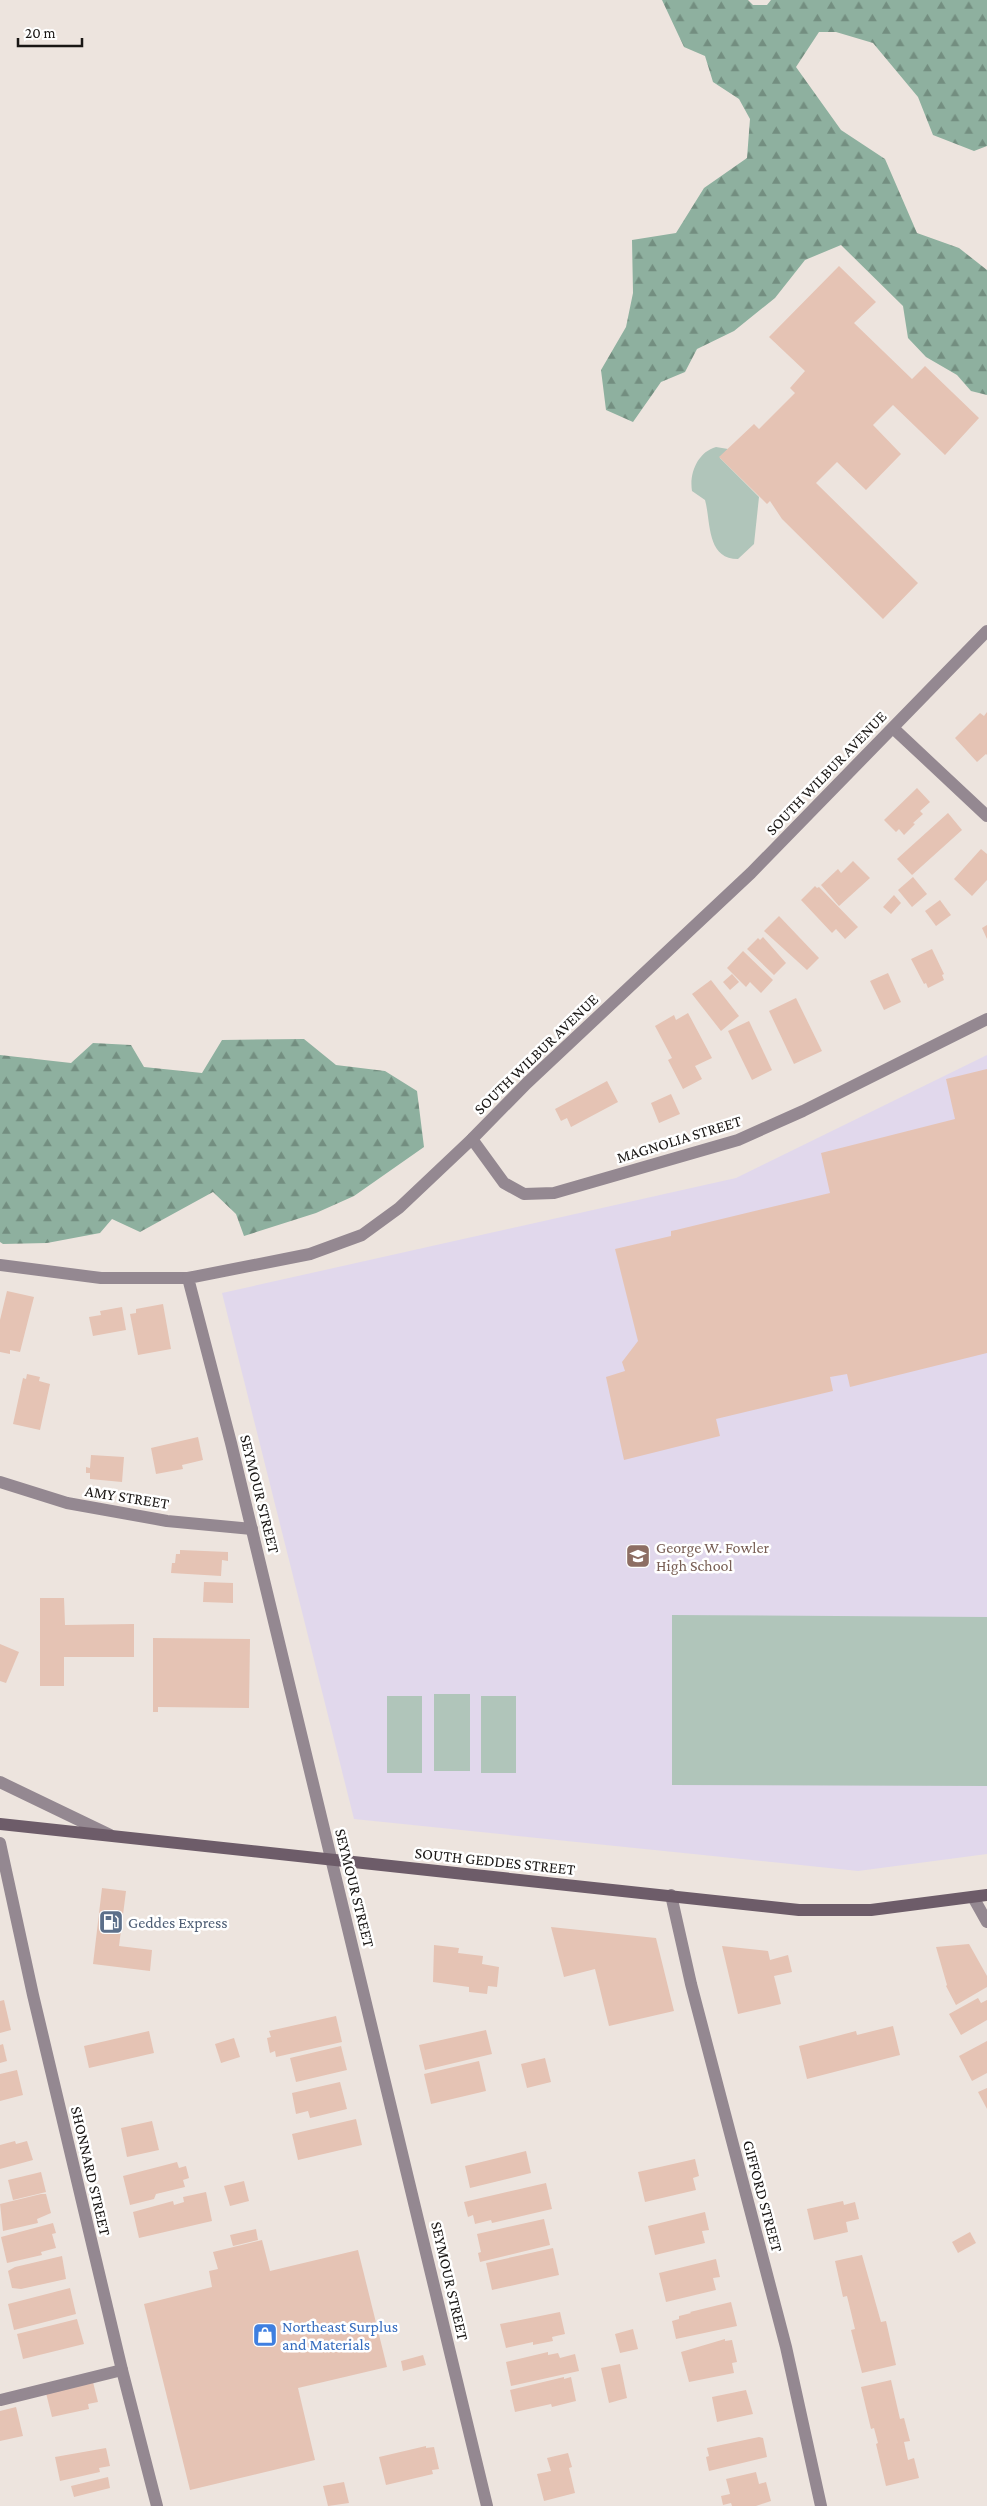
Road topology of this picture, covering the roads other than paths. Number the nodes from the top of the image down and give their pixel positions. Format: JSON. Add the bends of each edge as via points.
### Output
{"nodes":[{"id":1,"x":987,"y":631,"type":"edge"},
{"id":2,"x":893,"y":728,"type":"junction"},
{"id":3,"x":987,"y":816,"type":"edge"},
{"id":4,"x":987,"y":1019,"type":"edge"},
{"id":5,"x":472,"y":1140,"type":"junction"},
{"id":6,"x":0,"y":1265,"type":"edge"},
{"id":7,"x":188,"y":1278,"type":"junction"},
{"id":8,"x":0,"y":1482,"type":"edge"},
{"id":9,"x":252,"y":1529,"type":"junction"},
{"id":10,"x":0,"y":1782,"type":"edge"},
{"id":11,"x":0,"y":1824,"type":"edge"},
{"id":12,"x":110,"y":1835,"type":"junction"},
{"id":13,"x":0,"y":1843,"type":"edge"},
{"id":14,"x":332,"y":1860,"type":"junction"},
{"id":15,"x":672,"y":1895,"type":"junction"},
{"id":16,"x":987,"y":1895,"type":"edge"},
{"id":17,"x":973,"y":1897,"type":"junction"},
{"id":18,"x":987,"y":1922,"type":"edge"},
{"id":19,"x":122,"y":2370,"type":"junction"},
{"id":20,"x":1,"y":2400,"type":"edge"},
{"id":21,"x":157,"y":2506,"type":"edge"},
{"id":22,"x":487,"y":2506,"type":"edge"},
{"id":23,"x":821,"y":2506,"type":"edge"}],
"edges":[{"from":1,"to":2,"type":"street","name":"SOUTH WILBUR AVENUE"},
{"from":2,"to":3,"type":"street"},
{"from":2,"to":5,"type":"street","name":"SOUTH WILBUR AVENUE","via":[[751,873],[527,1083]]},
{"from":4,"to":5,"type":"street","name":"MAGNOLIA STREET","via":[[738,1140],[554,1193],[524,1194],[504,1183]]},
{"from":5,"to":7,"type":"street","name":"SOUTH WILBUR AVENUE","via":[[399,1208],[362,1235],[310,1254]]},
{"from":6,"to":7,"type":"street","name":"SOUTH WILBUR AVENUE","via":[[101,1278]]},
{"from":7,"to":9,"type":"street","name":"SEYMOUR STREET"},
{"from":8,"to":9,"type":"street","name":"AMY STREET","via":[[67,1504],[168,1521]]},
{"from":9,"to":14,"type":"street","name":"SEYMOUR STREET"},
{"from":10,"to":12,"type":"street"},
{"from":11,"to":12,"type":"main road","name":"SOUTH GEDDES STREET"},
{"from":12,"to":14,"type":"main road","name":"SOUTH GEDDES STREET"},
{"from":13,"to":19,"type":"street","name":"SHONNARD STREET","via":[[11,1902]]},
{"from":14,"to":15,"type":"main road","name":"SOUTH GEDDES STREET"},
{"from":14,"to":22,"type":"street","name":"SEYMOUR STREET"},
{"from":15,"to":17,"type":"main road","name":"SOUTH GEDDES STREET","via":[[799,1910],[862,1910]]},
{"from":15,"to":23,"type":"street","name":"GIFFORD STREET","via":[[691,1984],[786,2347]]},
{"from":16,"to":17,"type":"main road","name":"SOUTH GEDDES STREET"},
{"from":17,"to":18,"type":"street"},
{"from":19,"to":20,"type":"street"},
{"from":19,"to":21,"type":"street","name":"SHONNARD STREET"}]}
